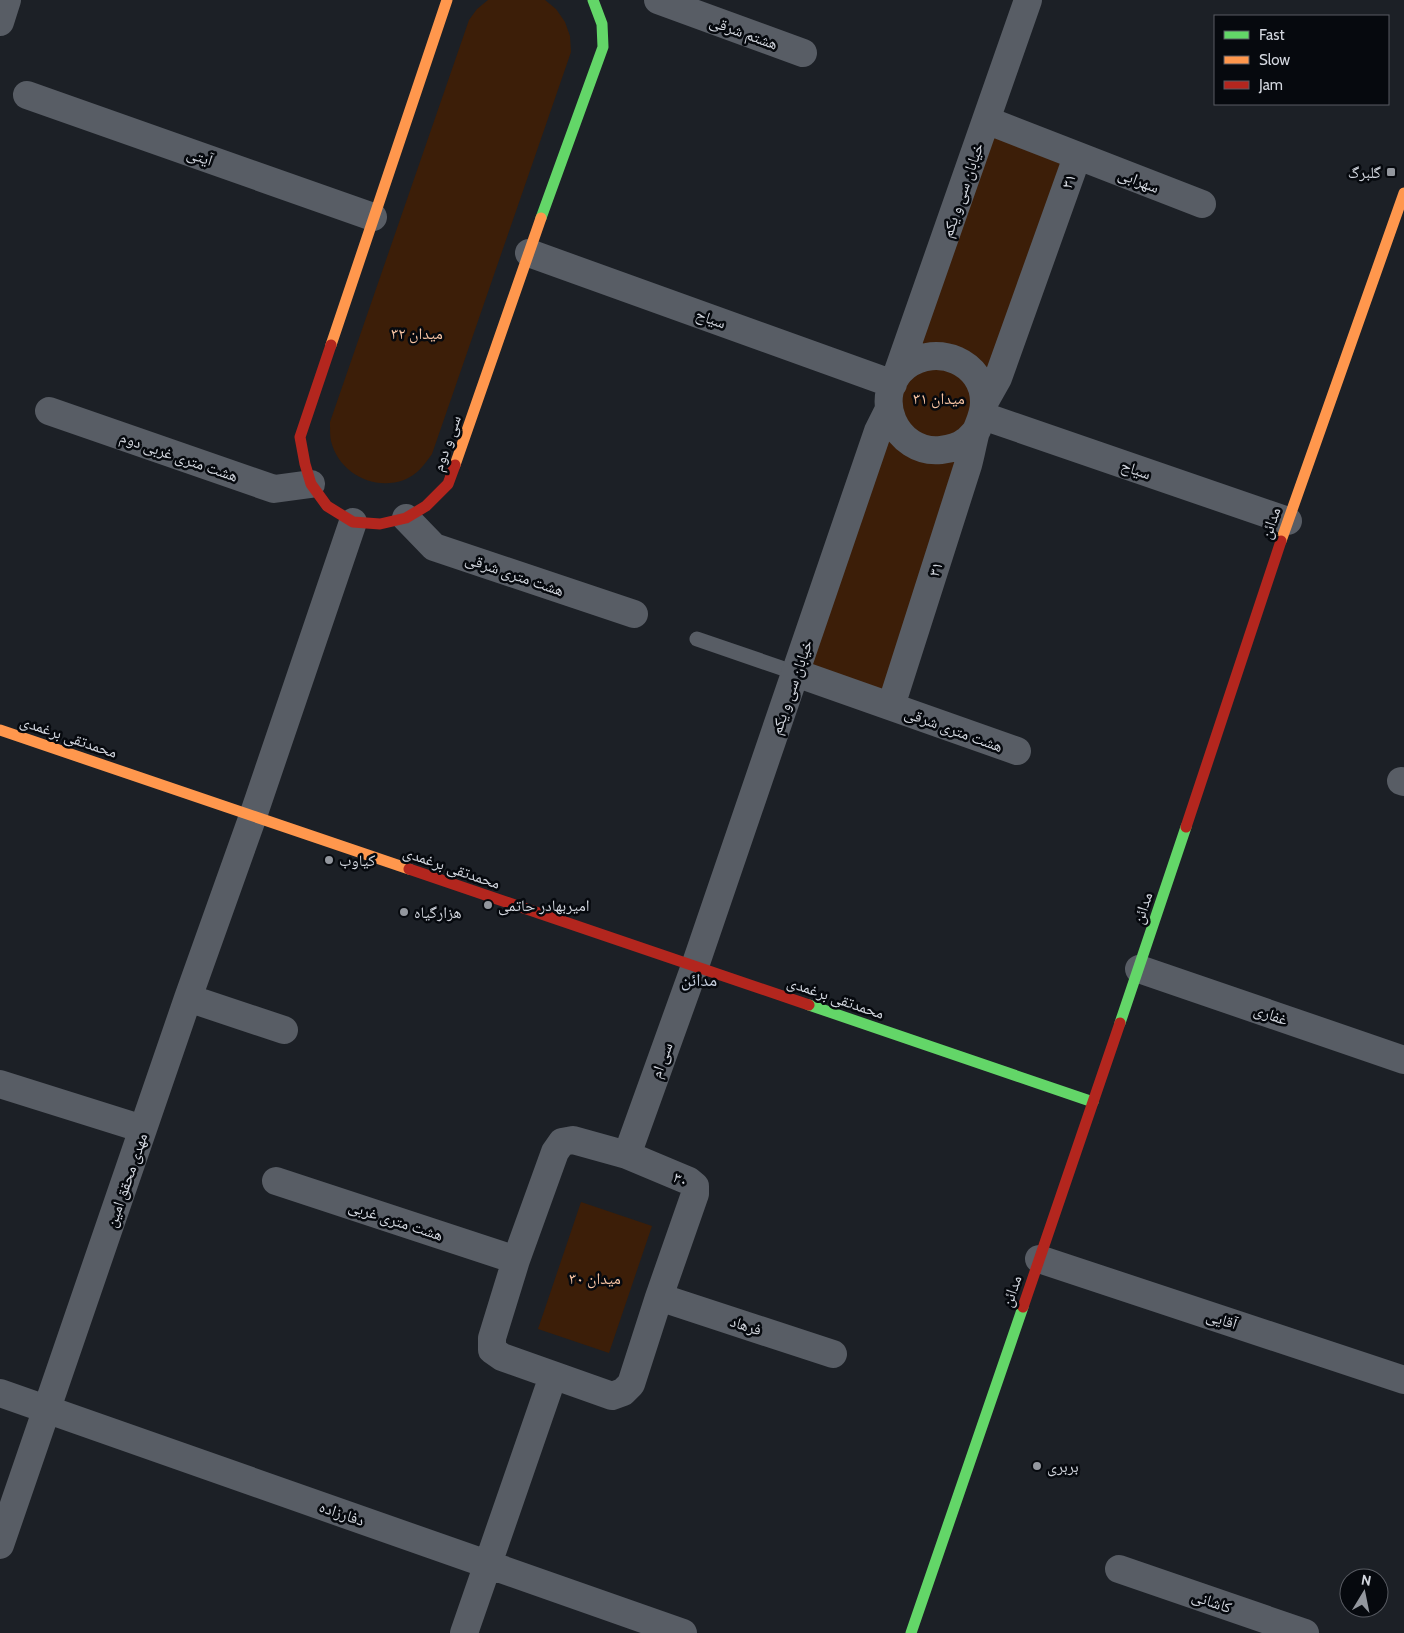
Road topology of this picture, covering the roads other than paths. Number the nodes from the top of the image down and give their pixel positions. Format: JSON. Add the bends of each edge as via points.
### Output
{"nodes":[{"id":1,"x":8,"y":0,"type":"edge"},
{"id":2,"x":447,"y":0,"type":"edge"},
{"id":3,"x":594,"y":0,"type":"edge"},
{"id":4,"x":658,"y":0,"type":"edge"},
{"id":5,"x":1028,"y":0,"type":"edge"},
{"id":6,"x":0,"y":22,"type":"edge"},
{"id":7,"x":803,"y":53,"type":"dead end"},
{"id":8,"x":27,"y":95,"type":"dead end"},
{"id":9,"x":986,"y":120,"type":"junction"},
{"id":10,"x":1077,"y":156,"type":"junction"},
{"id":11,"x":1404,"y":193,"type":"edge"},
{"id":12,"x":1202,"y":204,"type":"dead end"},
{"id":13,"x":373,"y":217,"type":"junction"},
{"id":14,"x":529,"y":253,"type":"junction"},
{"id":15,"x":892,"y":391,"type":"junction"},
{"id":16,"x":49,"y":411,"type":"dead end"},
{"id":17,"x":981,"y":416,"type":"junction"},
{"id":18,"x":312,"y":484,"type":"junction"},
{"id":19,"x":406,"y":518,"type":"junction"},
{"id":20,"x":1288,"y":521,"type":"junction"},
{"id":21,"x":353,"y":522,"type":"junction"},
{"id":22,"x":634,"y":614,"type":"dead end"},
{"id":23,"x":697,"y":639,"type":"dead end"},
{"id":24,"x":796,"y":673,"type":"junction"},
{"id":25,"x":891,"y":706,"type":"junction"},
{"id":26,"x":0,"y":730,"type":"edge"},
{"id":27,"x":1017,"y":751,"type":"dead end"},
{"id":28,"x":253,"y":816,"type":"junction"},
{"id":29,"x":695,"y":966,"type":"junction"},
{"id":30,"x":1139,"y":969,"type":"junction"},
{"id":31,"x":188,"y":998,"type":"junction"},
{"id":32,"x":284,"y":1030,"type":"dead end"},
{"id":33,"x":1404,"y":1060,"type":"edge"},
{"id":34,"x":0,"y":1084,"type":"edge"},
{"id":35,"x":1093,"y":1102,"type":"junction"},
{"id":36,"x":143,"y":1130,"type":"junction"},
{"id":37,"x":627,"y":1155,"type":"junction"},
{"id":38,"x":276,"y":1181,"type":"dead end"},
{"id":39,"x":1039,"y":1258,"type":"junction"},
{"id":40,"x":516,"y":1260,"type":"junction"},
{"id":41,"x":659,"y":1297,"type":"junction"},
{"id":42,"x":833,"y":1354,"type":"dead end"},
{"id":43,"x":553,"y":1376,"type":"junction"},
{"id":44,"x":1404,"y":1380,"type":"edge"},
{"id":45,"x":0,"y":1393,"type":"edge"},
{"id":46,"x":47,"y":1409,"type":"junction"},
{"id":47,"x":0,"y":1545,"type":"edge"},
{"id":48,"x":488,"y":1564,"type":"junction"},
{"id":49,"x":1119,"y":1569,"type":"dead end"},
{"id":50,"x":464,"y":1633,"type":"edge"},
{"id":51,"x":683,"y":1633,"type":"edge"},
{"id":52,"x":910,"y":1633,"type":"edge"},
{"id":53,"x":1305,"y":1633,"type":"edge"}],
"edges":[{"from":1,"to":6,"type":"street"},
{"from":2,"to":13,"type":"street","name":"سی و دوم"},
{"from":3,"to":14,"type":"street","name":"سی و دوم","via":[[602,24],[602,47]]},
{"from":4,"to":7,"type":"street","name":"هشتم شرقی"},
{"from":5,"to":9,"type":"street","name":"خیابان سی و یکم"},
{"from":8,"to":13,"type":"street","name":"آیتی"},
{"from":9,"to":10,"type":"street"},
{"from":9,"to":15,"type":"street","name":"خیابان سی و یکم"},
{"from":10,"to":12,"type":"street","name":"سهرابی"},
{"from":10,"to":17,"type":"street","name":"۳۱","via":[[998,378]]},
{"from":11,"to":20,"type":"street","name":"مدائن"},
{"from":13,"to":18,"type":"street","name":"سی و دوم","via":[[300,436]]},
{"from":14,"to":15,"type":"street","name":"سیاح"},
{"from":14,"to":19,"type":"street","name":"سی و دوم","via":[[448,484],[426,506]]},
{"from":15,"to":17,"type":"street","via":[[894,425],[917,448],[934,451],[950,449],[965,442]]},
{"from":15,"to":17,"type":"street","via":[[905,367],[918,359],[933,355],[948,357],[974,373],[982,386]]},
{"from":15,"to":24,"type":"street","name":"خیابان سی و یکم"},
{"from":16,"to":18,"type":"street","name":"هشت متری غربی دوم","via":[[274,489]]},
{"from":17,"to":20,"type":"street","name":"سیاح"},
{"from":17,"to":25,"type":"street","name":"۳۱"},
{"from":18,"to":21,"type":"street","name":"سی و دوم","via":[[326,506]]},
{"from":19,"to":21,"type":"street","name":"سی و دوم","via":[[380,524]]},
{"from":19,"to":22,"type":"street","name":"هشت متری شرقی","via":[[434,547]]},
{"from":20,"to":30,"type":"street","name":"مدائن"},
{"from":21,"to":28,"type":"street","name":"مهدی محقق امین"},
{"from":23,"to":24,"type":"lane"},
{"from":24,"to":25,"type":"street","name":"هشت متری شرقی"},
{"from":24,"to":29,"type":"street","name":"خیابان سی و یکم"},
{"from":25,"to":27,"type":"street","name":"هشت متری شرقی"},
{"from":26,"to":28,"type":"street","name":"محمدتقی برغمدی"},
{"from":28,"to":29,"type":"street","name":"محمدتقی برغمدی"},
{"from":28,"to":31,"type":"street","name":"مهدی محقق امین"},
{"from":29,"to":35,"type":"street","name":"محمدتقی برغمدی"},
{"from":29,"to":37,"type":"street","name":"سی ام"},
{"from":30,"to":33,"type":"street","name":"غفاری"},
{"from":30,"to":35,"type":"street","name":"مدائن"},
{"from":31,"to":32,"type":"street"},
{"from":31,"to":36,"type":"street","name":"مهدی محقق امین"},
{"from":34,"to":36,"type":"street"},
{"from":35,"to":39,"type":"street","name":"مدائن"},
{"from":36,"to":46,"type":"street","name":"مهدی محقق امین"},
{"from":37,"to":40,"type":"street","name":"۳۰","via":[[573,1140],[562,1142]]},
{"from":37,"to":41,"type":"street","name":"۳۰","via":[[695,1186]]},
{"from":38,"to":40,"type":"street","name":"هشت متری غربی"},
{"from":39,"to":44,"type":"street","name":"آقایی"},
{"from":39,"to":52,"type":"street","name":"مدائن"},
{"from":40,"to":43,"type":"street","name":"۳۰","via":[[492,1338],[492,1350],[502,1357]]},
{"from":41,"to":42,"type":"street","name":"فرهاد"},
{"from":41,"to":43,"type":"street","name":"۳۰","via":[[631,1384],[623,1392],[612,1396]]},
{"from":43,"to":48,"type":"street"},
{"from":45,"to":46,"type":"street","name":"دفارزاده"},
{"from":46,"to":47,"type":"street","name":"مهدی محقق امین"},
{"from":46,"to":48,"type":"street","name":"دفارزاده"},
{"from":48,"to":50,"type":"street"},
{"from":48,"to":51,"type":"street","name":"دفارزاده"},
{"from":49,"to":53,"type":"street","name":"کاشانی"}]}
